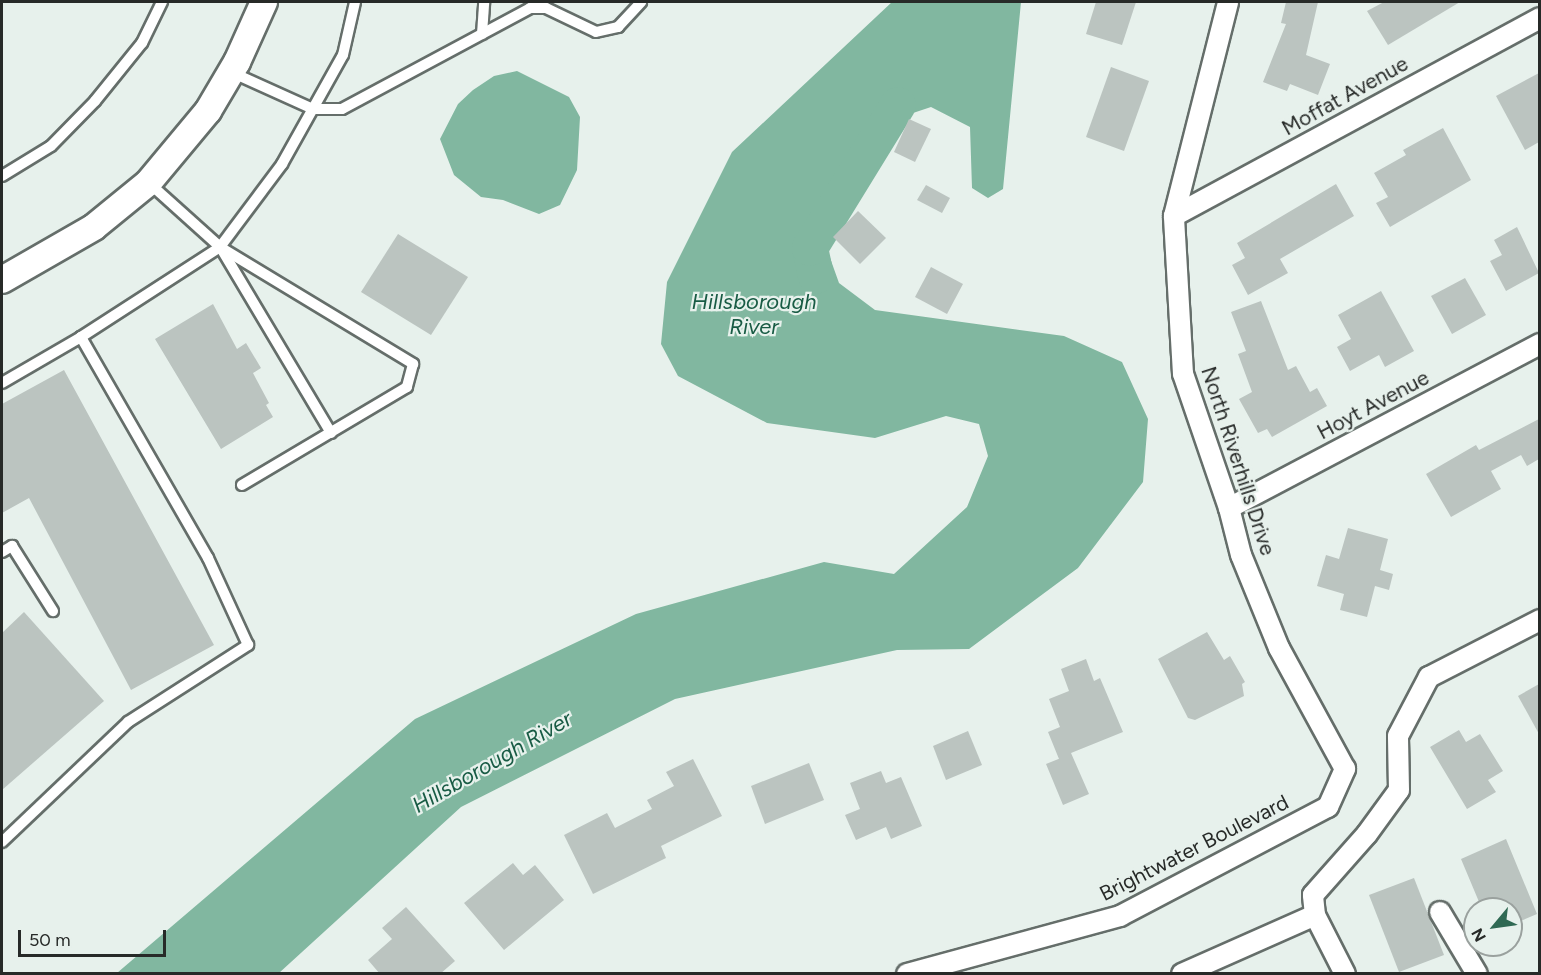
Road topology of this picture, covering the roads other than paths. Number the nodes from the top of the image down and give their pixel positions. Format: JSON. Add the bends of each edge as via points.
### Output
{"nodes":[{"id":1,"x":162,"y":2,"type":"edge"},
{"id":2,"x":264,"y":2,"type":"edge"},
{"id":3,"x":355,"y":2,"type":"edge"},
{"id":4,"x":484,"y":2,"type":"edge"},
{"id":5,"x":641,"y":2,"type":"edge"},
{"id":6,"x":1228,"y":2,"type":"edge"},
{"id":7,"x":1539,"y":18,"type":"edge"},
{"id":8,"x":482,"y":34,"type":"junction"},
{"id":9,"x":231,"y":72,"type":"junction"},
{"id":10,"x":313,"y":109,"type":"junction"},
{"id":11,"x":2,"y":176,"type":"edge"},
{"id":12,"x":148,"y":183,"type":"junction"},
{"id":13,"x":1174,"y":216,"type":"junction"},
{"id":14,"x":220,"y":247,"type":"junction"},
{"id":15,"x":2,"y":280,"type":"edge"},
{"id":16,"x":81,"y":337,"type":"junction"},
{"id":17,"x":1539,"y":344,"type":"edge"},
{"id":18,"x":2,"y":383,"type":"edge"},
{"id":19,"x":331,"y":433,"type":"junction"},
{"id":20,"x":242,"y":485,"type":"dead end"},
{"id":21,"x":1229,"y":508,"type":"junction"},
{"id":22,"x":2,"y":552,"type":"edge"},
{"id":23,"x":53,"y":611,"type":"dead end"},
{"id":24,"x":1539,"y":620,"type":"edge"},
{"id":25,"x":1328,"y":807,"type":"joint"},
{"id":26,"x":2,"y":842,"type":"edge"},
{"id":27,"x":1440,"y":912,"type":"dead end"},
{"id":28,"x":1316,"y":915,"type":"junction"},
{"id":29,"x":1471,"y":971,"type":"edge"},
{"id":30,"x":907,"y":974,"type":"edge"},
{"id":31,"x":1182,"y":974,"type":"edge"},
{"id":32,"x":1345,"y":974,"type":"edge"}],
"edges":[{"from":1,"to":11,"type":"lane","via":[[142,43],[95,101],[51,146]]},
{"from":2,"to":9,"type":"street"},
{"from":3,"to":10,"type":"lane","via":[[343,55]]},
{"from":4,"to":8,"type":"lane"},
{"from":5,"to":8,"type":"lane","via":[[618,27],[596,32],[546,8],[530,8]]},
{"from":6,"to":13,"type":"street","name":"North Riverhills Drive"},
{"from":7,"to":13,"type":"street","name":"Moffat Avenue"},
{"from":8,"to":10,"type":"lane","via":[[342,109]]},
{"from":9,"to":10,"type":"lane"},
{"from":9,"to":12,"type":"street","via":[[208,111]]},
{"from":10,"to":14,"type":"lane","via":[[282,164]]},
{"from":12,"to":14,"type":"lane"},
{"from":12,"to":15,"type":"street","via":[[94,226]]},
{"from":13,"to":21,"type":"street","name":"North Riverhills Drive","via":[[1183,374]]},
{"from":14,"to":16,"type":"lane"},
{"from":14,"to":19,"type":"lane"},
{"from":14,"to":19,"type":"lane","via":[[413,364],[407,387]]},
{"from":16,"to":18,"type":"lane"},
{"from":16,"to":26,"type":"lane","via":[[208,558],[248,645],[128,722]]},
{"from":17,"to":21,"type":"street","name":"Hoyt Avenue"},
{"from":19,"to":20,"type":"lane"},
{"from":21,"to":25,"type":"street","name":"North Riverhills Drive","via":[[1241,555],[1279,648],[1345,770]]},
{"from":22,"to":23,"type":"lane","via":[[12,546]]},
{"from":24,"to":28,"type":"street","via":[[1430,677],[1398,736],[1399,790],[1367,834],[1313,895]]},
{"from":25,"to":30,"type":"street","name":"Brightwater Boulevard","via":[[1119,916]]},
{"from":27,"to":29,"type":"street"},
{"from":28,"to":31,"type":"street"},
{"from":28,"to":32,"type":"street"}]}
